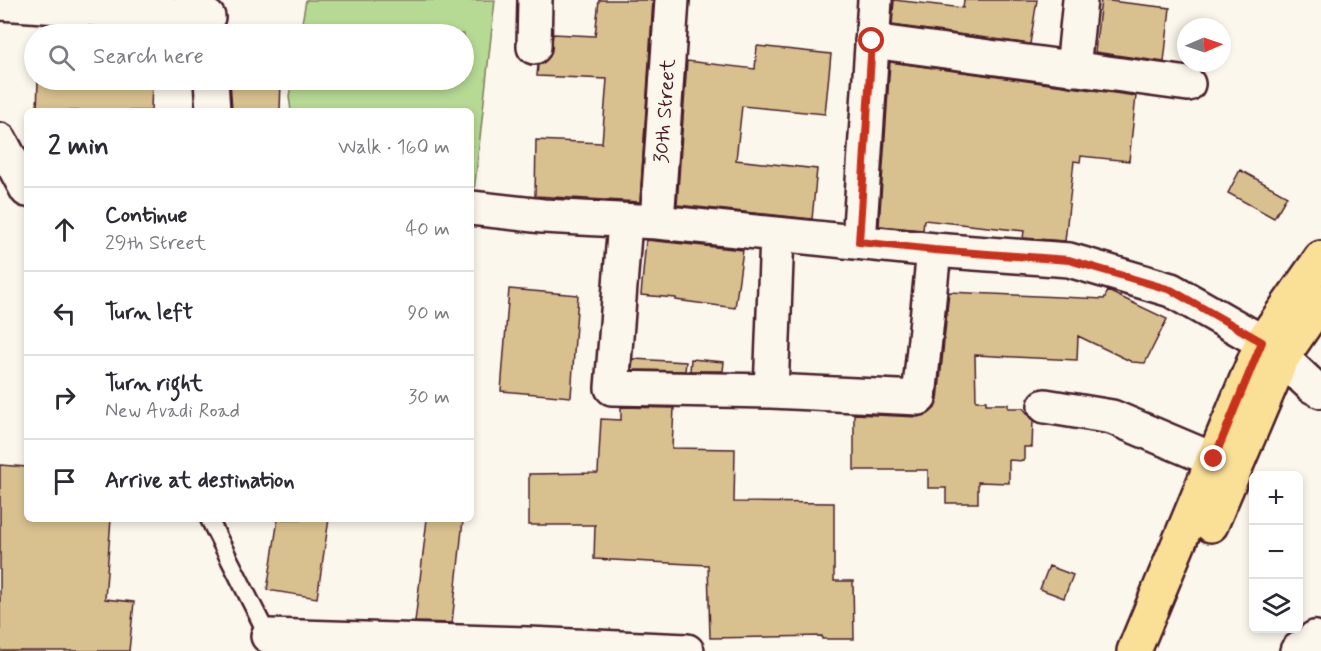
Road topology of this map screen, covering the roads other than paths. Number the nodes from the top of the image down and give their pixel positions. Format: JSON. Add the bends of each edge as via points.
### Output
{"nodes":[{"id":1,"x":535,"y":0,"type":"edge"},
{"id":2,"x":672,"y":0,"type":"edge"},
{"id":3,"x":875,"y":0,"type":"edge"},
{"id":4,"x":1080,"y":0,"type":"edge"},
{"id":5,"x":0,"y":3,"type":"edge"},
{"id":6,"x":48,"y":3,"type":"edge"},
{"id":7,"x":209,"y":17,"type":"edge"},
{"id":8,"x":872,"y":41,"type":"junction"},
{"id":9,"x":534,"y":47,"type":"dead end"},
{"id":10,"x":1073,"y":69,"type":"junction"},
{"id":11,"x":1188,"y":84,"type":"dead end"},
{"id":12,"x":212,"y":90,"type":"edge"},
{"id":13,"x":213,"y":108,"type":"edge"},
{"id":14,"x":0,"y":140,"type":"edge"},
{"id":15,"x":24,"y":181,"type":"edge"},
{"id":16,"x":474,"y":208,"type":"edge"},
{"id":17,"x":625,"y":222,"type":"junction"},
{"id":18,"x":657,"y":222,"type":"junction"},
{"id":19,"x":777,"y":235,"type":"junction"},
{"id":20,"x":859,"y":242,"type":"junction"},
{"id":21,"x":934,"y":250,"type":"junction"},
{"id":22,"x":1321,"y":258,"type":"edge"},
{"id":23,"x":1321,"y":301,"type":"edge"},
{"id":24,"x":1272,"y":350,"type":"junction"},
{"id":25,"x":771,"y":391,"type":"junction"},
{"id":26,"x":1321,"y":391,"type":"edge"},
{"id":27,"x":1045,"y":406,"type":"dead end"},
{"id":28,"x":1214,"y":459,"type":"junction"},
{"id":29,"x":211,"y":522,"type":"edge"},
{"id":30,"x":268,"y":636,"type":"joint"},
{"id":31,"x":1321,"y":641,"type":"edge"},
{"id":32,"x":527,"y":647,"type":"edge"},
{"id":33,"x":687,"y":651,"type":"edge"},
{"id":34,"x":1134,"y":651,"type":"edge"},
{"id":35,"x":1157,"y":651,"type":"edge"},
{"id":36,"x":1297,"y":651,"type":"edge"}],
"edges":[{"from":1,"to":9,"type":"street"},
{"from":2,"to":18,"type":"street","name":"30th Street"},
{"from":3,"to":8,"type":"street"},
{"from":4,"to":10,"type":"street"},
{"from":5,"to":6,"type":"street"},
{"from":6,"to":7,"type":"street"},
{"from":8,"to":10,"type":"street"},
{"from":8,"to":20,"type":"street"},
{"from":10,"to":11,"type":"street"},
{"from":12,"to":13,"type":"street"},
{"from":14,"to":15,"type":"street"},
{"from":16,"to":17,"type":"street"},
{"from":17,"to":18,"type":"street"},
{"from":17,"to":25,"type":"street","via":[[612,388]]},
{"from":18,"to":19,"type":"street"},
{"from":19,"to":20,"type":"street"},
{"from":19,"to":25,"type":"street"},
{"from":20,"to":21,"type":"street"},
{"from":21,"to":24,"type":"street","via":[[1069,260],[1171,290]]},
{"from":21,"to":25,"type":"street","via":[[919,398]]},
{"from":22,"to":24,"type":"main road"},
{"from":23,"to":24,"type":"main road"},
{"from":24,"to":26,"type":"street"},
{"from":24,"to":28,"type":"main road"},
{"from":24,"to":35,"type":"main road"},
{"from":27,"to":28,"type":"street","via":[[1112,417]]},
{"from":28,"to":34,"type":"main road"},
{"from":29,"to":30,"type":"lane"},
{"from":30,"to":32,"type":"street"},
{"from":31,"to":36,"type":"street","via":[[1315,638]]},
{"from":32,"to":33,"type":"street"}]}
